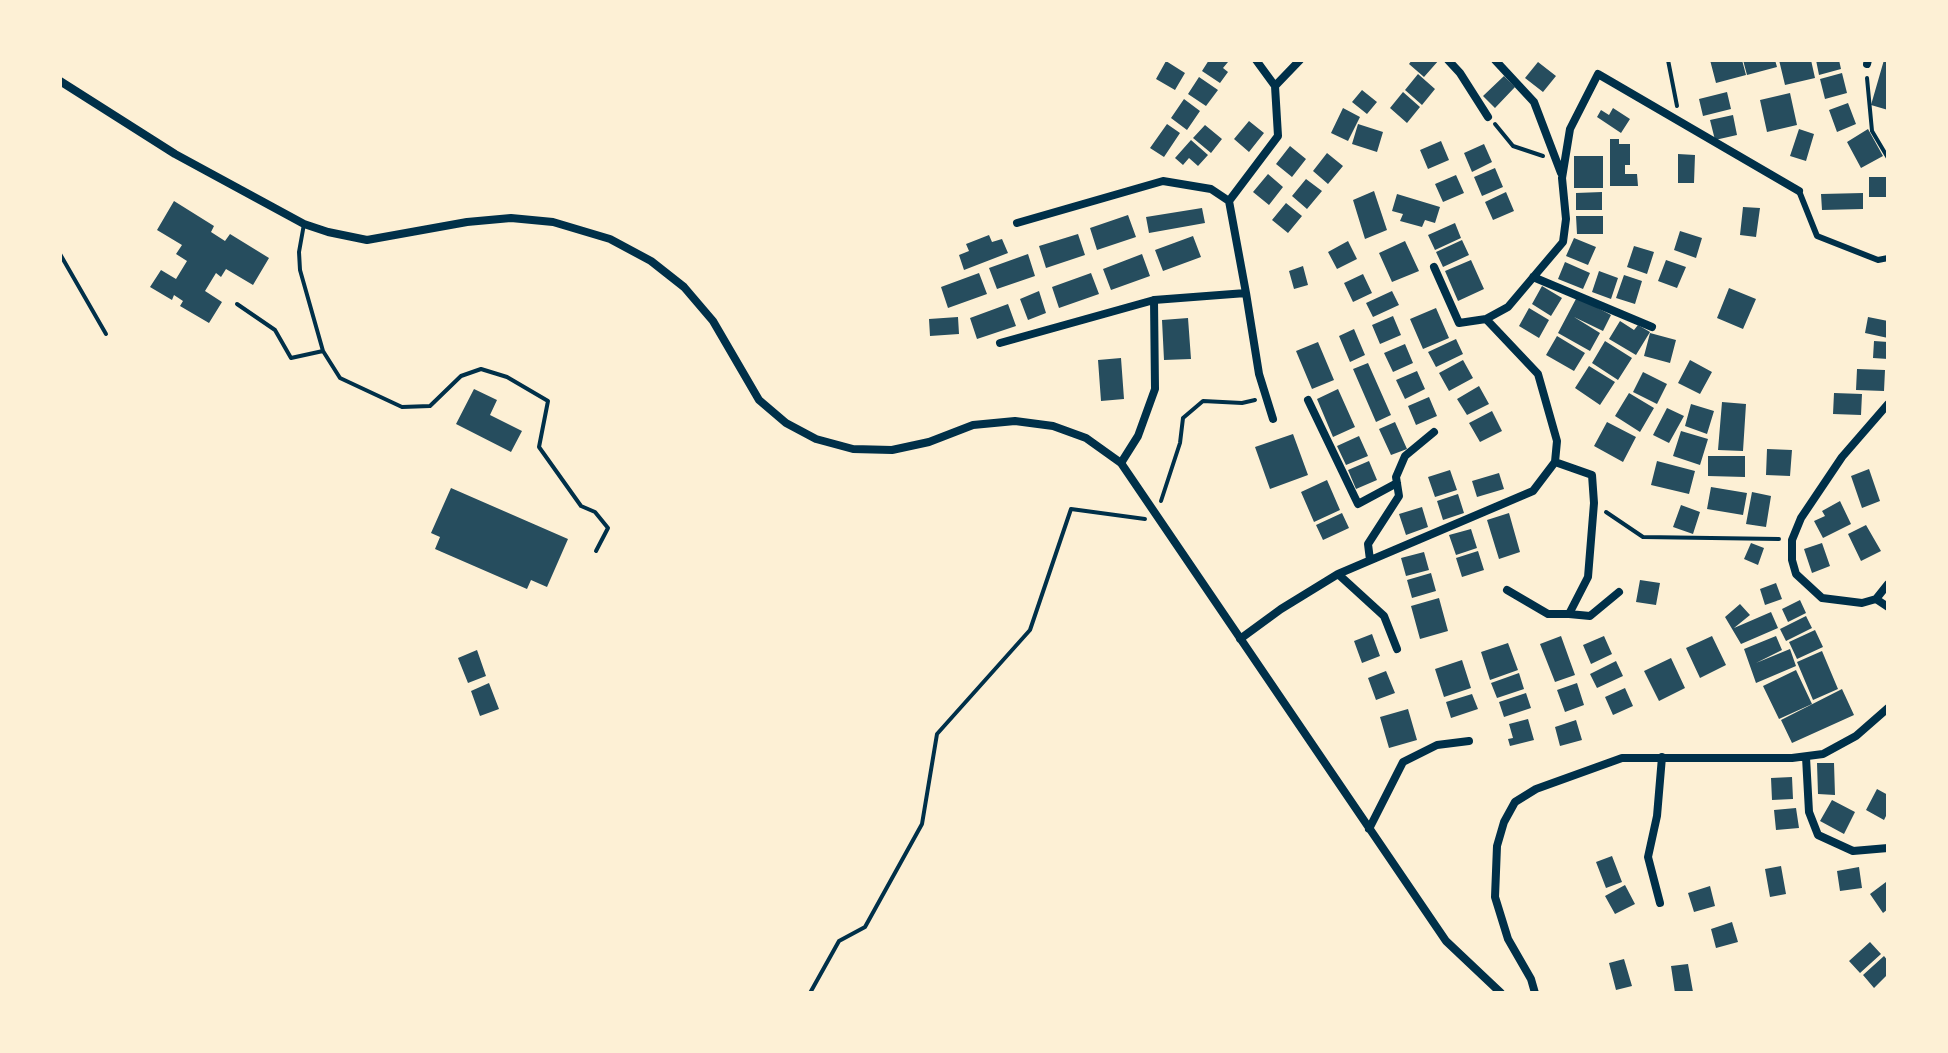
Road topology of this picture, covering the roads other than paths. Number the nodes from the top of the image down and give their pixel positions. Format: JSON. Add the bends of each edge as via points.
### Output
{"nodes":[{"id":1,"x":1256,"y":60,"type":"edge"},
{"id":2,"x":1300,"y":60,"type":"edge"},
{"id":3,"x":1448,"y":60,"type":"edge"},
{"id":4,"x":1495,"y":60,"type":"edge"},
{"id":5,"x":60,"y":81,"type":"edge"},
{"id":6,"x":1275,"y":86,"type":"junction"},
{"id":7,"x":1488,"y":117,"type":"road end"},
{"id":8,"x":1562,"y":178,"type":"junction"},
{"id":9,"x":1798,"y":191,"type":"joint"},
{"id":10,"x":1229,"y":201,"type":"junction"},
{"id":11,"x":304,"y":224,"type":"junction"},
{"id":12,"x":1017,"y":224,"type":"dead end"},
{"id":13,"x":60,"y":254,"type":"edge"},
{"id":14,"x":1888,"y":258,"type":"edge"},
{"id":15,"x":1434,"y":267,"type":"dead end"},
{"id":16,"x":1533,"y":277,"type":"junction"},
{"id":17,"x":1246,"y":292,"type":"junction"},
{"id":18,"x":1154,"y":300,"type":"junction"},
{"id":19,"x":237,"y":304,"type":"dead end"},
{"id":20,"x":1486,"y":319,"type":"junction"},
{"id":21,"x":1652,"y":327,"type":"dead end"},
{"id":22,"x":106,"y":334,"type":"dead end"},
{"id":23,"x":1000,"y":343,"type":"dead end"},
{"id":24,"x":323,"y":351,"type":"junction"},
{"id":25,"x":1308,"y":400,"type":"dead end"},
{"id":26,"x":1888,"y":404,"type":"edge"},
{"id":27,"x":1272,"y":419,"type":"dead end"},
{"id":28,"x":1434,"y":432,"type":"dead end"},
{"id":29,"x":1556,"y":462,"type":"junction"},
{"id":30,"x":1120,"y":464,"type":"junction"},
{"id":31,"x":1397,"y":483,"type":"junction"},
{"id":32,"x":596,"y":551,"type":"dead end"},
{"id":33,"x":1370,"y":560,"type":"junction"},
{"id":34,"x":1338,"y":574,"type":"junction"},
{"id":35,"x":1888,"y":584,"type":"edge"},
{"id":36,"x":1507,"y":590,"type":"dead end"},
{"id":37,"x":1618,"y":592,"type":"dead end"},
{"id":38,"x":1876,"y":599,"type":"junction"},
{"id":39,"x":1888,"y":606,"type":"edge"},
{"id":40,"x":1569,"y":614,"type":"junction"},
{"id":41,"x":1240,"y":639,"type":"junction"},
{"id":42,"x":1397,"y":650,"type":"dead end"},
{"id":43,"x":1888,"y":708,"type":"edge"},
{"id":44,"x":1469,"y":741,"type":"dead end"},
{"id":45,"x":1662,"y":757,"type":"junction"},
{"id":46,"x":1806,"y":757,"type":"junction"},
{"id":47,"x":1369,"y":829,"type":"junction"},
{"id":48,"x":1888,"y":848,"type":"edge"},
{"id":49,"x":1660,"y":903,"type":"dead end"},
{"id":50,"x":1501,"y":993,"type":"edge"},
{"id":51,"x":1535,"y":993,"type":"edge"}],
"edges":[{"from":1,"to":6,"type":"street"},
{"from":2,"to":6,"type":"street"},
{"from":3,"to":7,"type":"street"},
{"from":4,"to":8,"type":"street","via":[[1534,102]]},
{"from":5,"to":11,"type":"street"},
{"from":6,"to":10,"type":"street","via":[[1278,136]]},
{"from":8,"to":9,"type":"street","via":[[1570,129],[1598,74]]},
{"from":8,"to":16,"type":"street","via":[[1563,242]]},
{"from":9,"to":14,"type":"street","via":[[1817,236]]},
{"from":10,"to":12,"type":"street","via":[[1211,190],[1163,182]]},
{"from":10,"to":17,"type":"street"},
{"from":11,"to":24,"type":"lane","via":[[298,262]]},
{"from":11,"to":30,"type":"street","via":[[367,240],[488,220],[573,226],[632,250],[676,280],[713,321],[759,400],[800,432],[872,451],[1015,422],[1086,438]]},
{"from":13,"to":22,"type":"lane"},
{"from":15,"to":20,"type":"street","via":[[1459,324]]},
{"from":16,"to":20,"type":"street","via":[[1508,307]]},
{"from":16,"to":21,"type":"street"},
{"from":17,"to":18,"type":"street"},
{"from":17,"to":27,"type":"street"},
{"from":18,"to":23,"type":"street"},
{"from":18,"to":30,"type":"street","via":[[1155,389]]},
{"from":19,"to":24,"type":"lane","via":[[275,330],[290,358]]},
{"from":20,"to":29,"type":"street","via":[[1538,374],[1557,441]]},
{"from":24,"to":32,"type":"lane","via":[[340,378],[402,408],[430,406],[461,376],[481,369],[548,401],[539,447],[581,506],[608,528]]},
{"from":25,"to":31,"type":"street","via":[[1358,504]]},
{"from":26,"to":38,"type":"street","via":[[1842,457],[1792,540],[1796,574],[1822,598]]},
{"from":28,"to":31,"type":"street","via":[[1405,456]]},
{"from":29,"to":33,"type":"street","via":[[1533,490]]},
{"from":29,"to":40,"type":"street","via":[[1592,475],[1588,577]]},
{"from":30,"to":41,"type":"street"},
{"from":31,"to":33,"type":"street","via":[[1399,496],[1368,544]]},
{"from":33,"to":34,"type":"street"},
{"from":34,"to":41,"type":"street"},
{"from":34,"to":42,"type":"street","via":[[1384,616]]},
{"from":35,"to":38,"type":"street"},
{"from":36,"to":40,"type":"street","via":[[1548,614]]},
{"from":37,"to":40,"type":"street","via":[[1590,616]]},
{"from":38,"to":39,"type":"street"},
{"from":41,"to":47,"type":"street"},
{"from":43,"to":46,"type":"street","via":[[1843,745]]},
{"from":44,"to":47,"type":"street","via":[[1437,744],[1403,762]]},
{"from":45,"to":46,"type":"street"},
{"from":45,"to":49,"type":"street","via":[[1648,857]]},
{"from":45,"to":51,"type":"street","via":[[1613,760],[1536,789],[1508,813],[1497,846],[1495,897]]},
{"from":46,"to":48,"type":"street","via":[[1810,818],[1820,838],[1853,851]]},
{"from":47,"to":50,"type":"street","via":[[1446,941]]}]}
